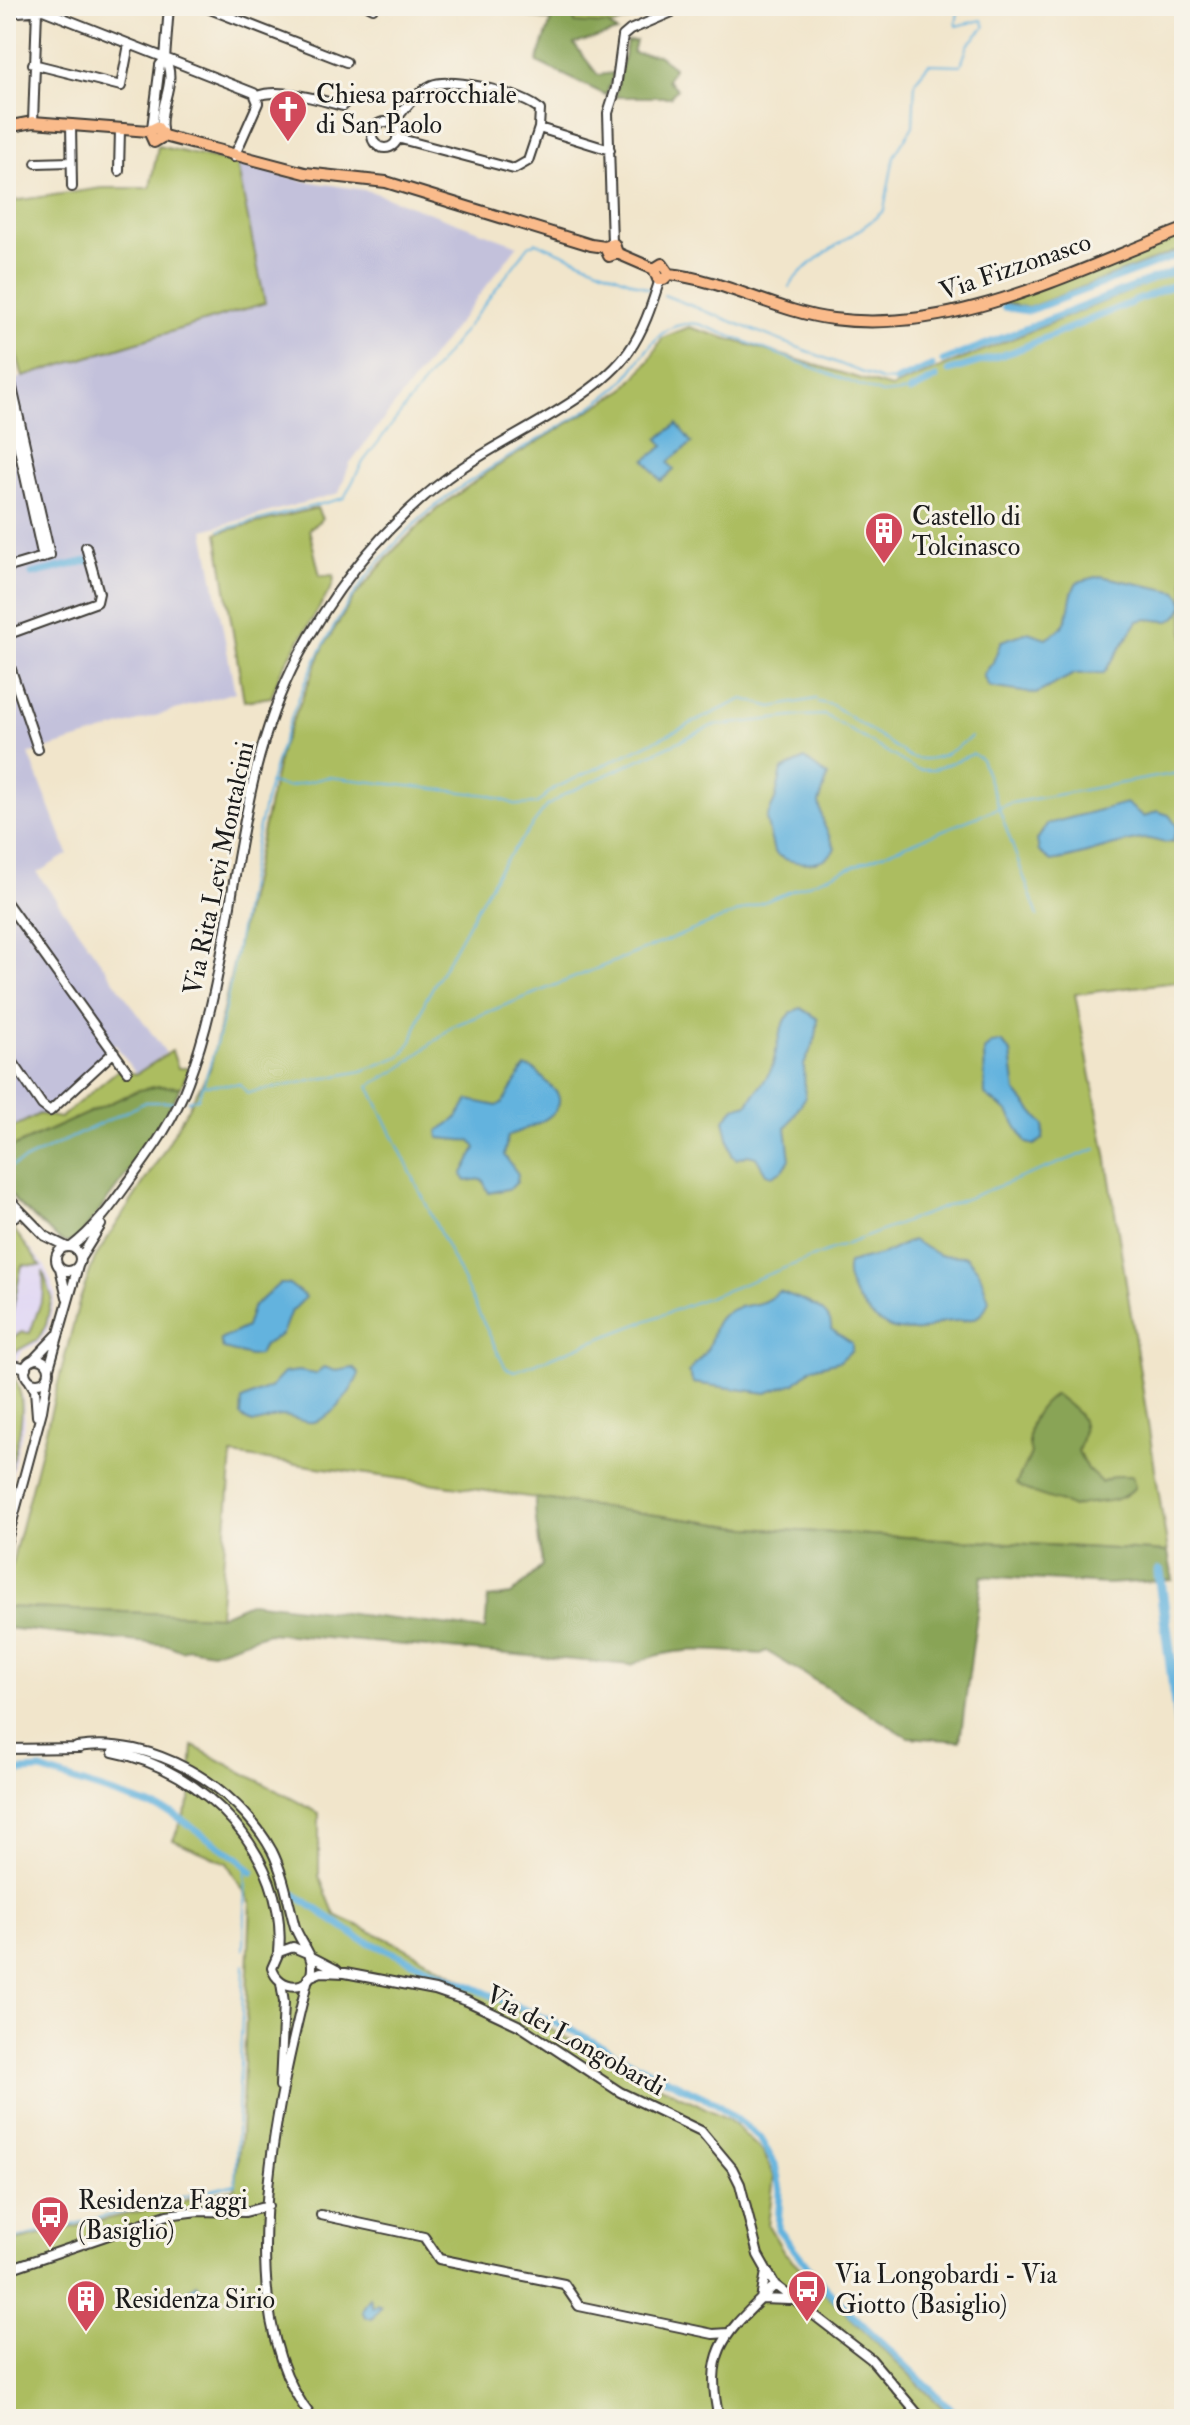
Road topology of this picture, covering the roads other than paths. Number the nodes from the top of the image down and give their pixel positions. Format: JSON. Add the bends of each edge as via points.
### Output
{"nodes":[{"id":1,"x":169,"y":6,"type":"edge"},
{"id":2,"x":202,"y":6,"type":"edge"},
{"id":3,"x":686,"y":6,"type":"edge"},
{"id":4,"x":37,"y":9,"type":"junction"},
{"id":5,"x":6,"y":13,"type":"edge"},
{"id":6,"x":129,"y":44,"type":"junction"},
{"id":7,"x":165,"y":59,"type":"junction"},
{"id":8,"x":346,"y":62,"type":"dead end"},
{"id":9,"x":33,"y":64,"type":"junction"},
{"id":10,"x":257,"y":96,"type":"junction"},
{"id":11,"x":343,"y":106,"type":"dead end"},
{"id":12,"x":33,"y":122,"type":"junction"},
{"id":13,"x":71,"y":124,"type":"junction"},
{"id":14,"x":392,"y":124,"type":"junction"},
{"id":15,"x":6,"y":127,"type":"edge"},
{"id":16,"x":539,"y":128,"type":"junction"},
{"id":17,"x":120,"y":129,"type":"junction"},
{"id":18,"x":157,"y":131,"type":"junction"},
{"id":19,"x":397,"y":138,"type":"junction"},
{"id":20,"x":610,"y":150,"type":"junction"},
{"id":21,"x":234,"y":157,"type":"junction"},
{"id":22,"x":71,"y":162,"type":"junction"},
{"id":23,"x":36,"y":163,"type":"dead end"},
{"id":24,"x":119,"y":171,"type":"dead end"},
{"id":25,"x":72,"y":187,"type":"dead end"},
{"id":26,"x":1184,"y":229,"type":"edge"},
{"id":27,"x":611,"y":248,"type":"junction"},
{"id":28,"x":662,"y":280,"type":"junction"},
{"id":29,"x":6,"y":361,"type":"edge"},
{"id":30,"x":8,"y":387,"type":"edge"},
{"id":31,"x":86,"y":547,"type":"dead end"},
{"id":32,"x":6,"y":568,"type":"edge"},
{"id":33,"x":6,"y":635,"type":"edge"},
{"id":34,"x":6,"y":655,"type":"edge"},
{"id":35,"x":38,"y":749,"type":"dead end"},
{"id":36,"x":6,"y":902,"type":"edge"},
{"id":37,"x":114,"y":1052,"type":"junction"},
{"id":38,"x":6,"y":1054,"type":"edge"},
{"id":39,"x":127,"y":1071,"type":"dead end"},
{"id":40,"x":6,"y":1196,"type":"edge"},
{"id":41,"x":21,"y":1213,"type":"junction"},
{"id":42,"x":106,"y":1213,"type":"junction"},
{"id":43,"x":6,"y":1221,"type":"edge"},
{"id":44,"x":45,"y":1236,"type":"junction"},
{"id":45,"x":69,"y":1247,"type":"junction"},
{"id":46,"x":56,"y":1258,"type":"junction"},
{"id":47,"x":79,"y":1262,"type":"junction"},
{"id":48,"x":60,"y":1268,"type":"junction"},
{"id":49,"x":68,"y":1302,"type":"junction"},
{"id":50,"x":61,"y":1328,"type":"junction"},
{"id":51,"x":33,"y":1360,"type":"junction"},
{"id":52,"x":6,"y":1363,"type":"edge"},
{"id":53,"x":26,"y":1368,"type":"junction"},
{"id":54,"x":49,"y":1368,"type":"junction"},
{"id":55,"x":28,"y":1380,"type":"junction"},
{"id":56,"x":47,"y":1380,"type":"junction"},
{"id":57,"x":38,"y":1421,"type":"junction"},
{"id":58,"x":6,"y":1544,"type":"edge"},
{"id":59,"x":77,"y":1747,"type":"junction"},
{"id":60,"x":6,"y":1749,"type":"edge"},
{"id":61,"x":279,"y":1952,"type":"junction"},
{"id":62,"x":307,"y":1953,"type":"junction"},
{"id":63,"x":345,"y":1973,"type":"junction"},
{"id":64,"x":309,"y":1978,"type":"junction"},
{"id":65,"x":281,"y":1983,"type":"junction"},
{"id":66,"x":279,"y":2111,"type":"junction"},
{"id":67,"x":268,"y":2206,"type":"junction"},
{"id":68,"x":245,"y":2212,"type":"junction"},
{"id":69,"x":321,"y":2215,"type":"dead end"},
{"id":70,"x":267,"y":2220,"type":"junction"},
{"id":71,"x":6,"y":2270,"type":"edge"},
{"id":72,"x":766,"y":2272,"type":"junction"},
{"id":73,"x":775,"y":2285,"type":"junction"},
{"id":74,"x":761,"y":2299,"type":"junction"},
{"id":75,"x":791,"y":2300,"type":"junction"},
{"id":76,"x":729,"y":2333,"type":"junction"},
{"id":77,"x":713,"y":2334,"type":"junction"},
{"id":78,"x":719,"y":2350,"type":"junction"},
{"id":79,"x":313,"y":2419,"type":"edge"},
{"id":80,"x":719,"y":2419,"type":"edge"},
{"id":81,"x":922,"y":2419,"type":"edge"}],
"edges":[{"from":1,"to":7,"type":"street"},
{"from":2,"to":8,"type":"street"},
{"from":3,"to":20,"type":"street","via":[[623,36],[608,113]]},
{"from":4,"to":5,"type":"street"},
{"from":4,"to":6,"type":"street"},
{"from":4,"to":9,"type":"street"},
{"from":6,"to":7,"type":"street"},
{"from":6,"to":9,"type":"street","via":[[121,86]]},
{"from":7,"to":10,"type":"street"},
{"from":7,"to":18,"type":"street","via":[[170,68],[167,98]]},
{"from":9,"to":12,"type":"street"},
{"from":10,"to":11,"type":"street","via":[[278,94]]},
{"from":10,"to":21,"type":"street"},
{"from":12,"to":13,"type":"main road"},
{"from":12,"to":15,"type":"main road"},
{"from":13,"to":17,"type":"main road"},
{"from":13,"to":22,"type":"street"},
{"from":14,"to":16,"type":"street","via":[[421,92],[450,81],[533,103],[540,110]]},
{"from":14,"to":19,"type":"street"},
{"from":14,"to":19,"type":"street","via":[[377,124],[374,142],[387,148]]},
{"from":16,"to":19,"type":"street","via":[[528,161],[514,169]]},
{"from":16,"to":20,"type":"street"},
{"from":17,"to":18,"type":"main road"},
{"from":17,"to":24,"type":"street"},
{"from":18,"to":21,"type":"main road"},
{"from":20,"to":27,"type":"street"},
{"from":21,"to":27,"type":"main road","via":[[305,173],[386,182]]},
{"from":22,"to":23,"type":"street"},
{"from":22,"to":25,"type":"street"},
{"from":26,"to":28,"type":"main road","name":"Via Fizzonasco","via":[[991,302],[919,319],[821,317]]},
{"from":27,"to":28,"type":"main road","name":"Via Fizzonasco","via":[[654,269],[665,265]]},
{"from":28,"to":42,"type":"street","name":"Via Rita Levi Montalcini","via":[[637,339],[611,373],[489,448],[419,501],[359,563],[321,617],[286,680],[256,768],[205,1029],[187,1085],[160,1139]]},
{"from":29,"to":30,"type":"street"},
{"from":30,"to":32,"type":"street","via":[[46,556]]},
{"from":31,"to":33,"type":"street","via":[[97,602]]},
{"from":34,"to":35,"type":"street"},
{"from":36,"to":37,"type":"street"},
{"from":37,"to":38,"type":"street","via":[[50,1111]]},
{"from":37,"to":39,"type":"street"},
{"from":40,"to":41,"type":"street"},
{"from":41,"to":43,"type":"street"},
{"from":41,"to":44,"type":"street"},
{"from":42,"to":45,"type":"street","name":"Via Rita Levi Montalcini"},
{"from":42,"to":47,"type":"street","name":"Via Rita Levi Montalcini"},
{"from":44,"to":45,"type":"street"},
{"from":44,"to":46,"type":"street"},
{"from":45,"to":46,"type":"street","name":"Via Rita Levi Montalcini"},
{"from":45,"to":47,"type":"street"},
{"from":46,"to":48,"type":"street","name":"Via Rita Levi Montalcini"},
{"from":47,"to":48,"type":"street","via":[[72,1271]]},
{"from":47,"to":49,"type":"street","name":"Via Rita Levi Montalcini"},
{"from":48,"to":49,"type":"street","name":"Via Rita Levi Montalcini"},
{"from":49,"to":50,"type":"street","name":"Via Rita Levi Montalcini"},
{"from":50,"to":51,"type":"street","name":"Via Rita Levi Montalcini"},
{"from":50,"to":54,"type":"street","name":"Via Rita Levi Montalcini"},
{"from":51,"to":53,"type":"street","name":"Via Rita Levi Montalcini"},
{"from":51,"to":54,"type":"street","via":[[45,1361]]},
{"from":52,"to":53,"type":"street"},
{"from":53,"to":55,"type":"street","name":"Via Rita Levi Montalcini"},
{"from":54,"to":56,"type":"street","name":"Via Rita Levi Montalcini"},
{"from":55,"to":56,"type":"street"},
{"from":55,"to":57,"type":"street","name":"Via Rita Levi Montalcini","via":[[35,1390]]},
{"from":56,"to":57,"type":"street","name":"Via Rita Levi Montalcini"},
{"from":57,"to":58,"type":"street","name":"Via Rita Levi Montalcini"},
{"from":59,"to":60,"type":"street"},
{"from":59,"to":61,"type":"street","via":[[148,1762],[191,1784],[221,1808],[257,1856],[270,1887],[279,1921]]},
{"from":59,"to":62,"type":"street","via":[[106,1745],[165,1758],[230,1799],[258,1829],[277,1861]]},
{"from":61,"to":62,"type":"street","via":[[293,1947]]},
{"from":61,"to":65,"type":"street","via":[[272,1968]]},
{"from":62,"to":63,"type":"street","name":"Via dei Longobardi"},
{"from":62,"to":64,"type":"street","via":[[312,1965]]},
{"from":63,"to":64,"type":"street","name":"Via dei Longobardi","via":[[321,1972]]},
{"from":63,"to":72,"type":"street","name":"Via dei Longobardi","via":[[435,1990],[485,2009],[620,2092],[701,2131],[740,2184]]},
{"from":64,"to":65,"type":"street","via":[[293,1987]]},
{"from":64,"to":66,"type":"street"},
{"from":65,"to":66,"type":"street"},
{"from":66,"to":67,"type":"street"},
{"from":67,"to":68,"type":"street"},
{"from":67,"to":70,"type":"street"},
{"from":68,"to":70,"type":"street"},
{"from":68,"to":71,"type":"street","via":[[167,2215]]},
{"from":69,"to":77,"type":"street","via":[[424,2237],[439,2259],[564,2284],[579,2306]]},
{"from":70,"to":79,"type":"street","via":[[270,2328],[280,2361]]},
{"from":72,"to":73,"type":"street","name":"Via dei Longobardi"},
{"from":72,"to":74,"type":"street"},
{"from":73,"to":74,"type":"street"},
{"from":73,"to":75,"type":"street","name":"Via dei Longobardi"},
{"from":74,"to":75,"type":"street"},
{"from":74,"to":76,"type":"street"},
{"from":75,"to":81,"type":"street","name":"Via dei Longobardi","via":[[871,2359]]},
{"from":76,"to":77,"type":"street"},
{"from":76,"to":78,"type":"street"},
{"from":77,"to":78,"type":"street"},
{"from":78,"to":80,"type":"street","via":[[712,2375]]}]}
